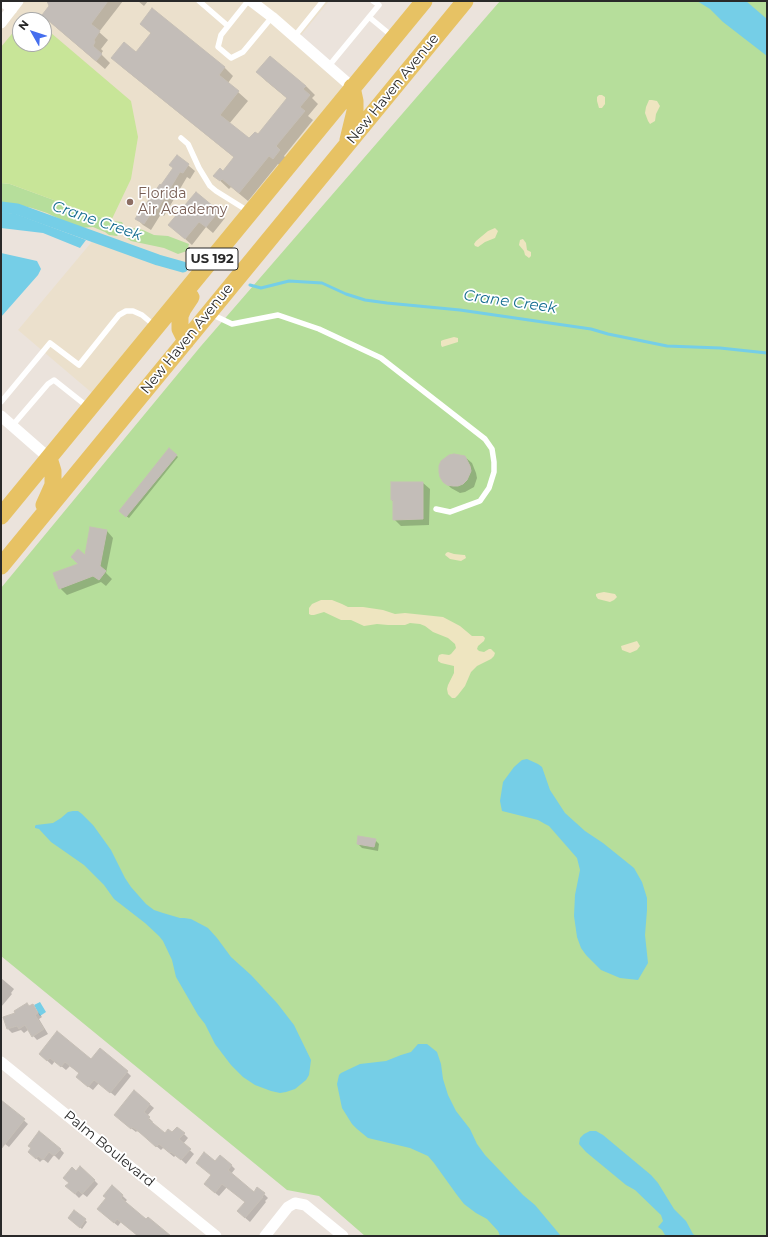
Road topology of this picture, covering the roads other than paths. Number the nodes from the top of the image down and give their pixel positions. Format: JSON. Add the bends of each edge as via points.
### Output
{"nodes":[{"id":1,"x":2,"y":1,"type":"edge"},
{"id":2,"x":199,"y":1,"type":"edge"},
{"id":3,"x":248,"y":1,"type":"edge"},
{"id":4,"x":252,"y":1,"type":"edge"},
{"id":5,"x":323,"y":1,"type":"edge"},
{"id":6,"x":373,"y":1,"type":"edge"},
{"id":7,"x":465,"y":1,"type":"edge"},
{"id":8,"x":422,"y":2,"type":"edge"},
{"id":9,"x":15,"y":5,"type":"edge"},
{"id":10,"x":272,"y":17,"type":"junction"},
{"id":11,"x":369,"y":17,"type":"junction"},
{"id":12,"x":1,"y":23,"type":"edge"},
{"id":13,"x":228,"y":26,"type":"junction"},
{"id":14,"x":294,"y":37,"type":"junction"},
{"id":15,"x":393,"y":38,"type":"junction"},
{"id":16,"x":328,"y":67,"type":"junction"},
{"id":17,"x":352,"y":87,"type":"junction"},
{"id":18,"x":181,"y":138,"type":"dead end"},
{"id":19,"x":347,"y":144,"type":"junction"},
{"id":20,"x":263,"y":196,"type":"junction"},
{"id":21,"x":250,"y":212,"type":"junction"},
{"id":22,"x":209,"y":313,"type":"junction"},
{"id":23,"x":156,"y":327,"type":"junction"},
{"id":24,"x":186,"y":341,"type":"junction"},
{"id":25,"x":1,"y":402,"type":"edge"},
{"id":26,"x":89,"y":409,"type":"junction"},
{"id":27,"x":1,"y":416,"type":"edge"},
{"id":28,"x":12,"y":426,"type":"junction"},
{"id":29,"x":49,"y":458,"type":"junction"},
{"id":30,"x":436,"y":509,"type":"dead end"},
{"id":31,"x":1,"y":516,"type":"edge"},
{"id":32,"x":36,"y":523,"type":"junction"},
{"id":33,"x":1,"y":566,"type":"edge"},
{"id":34,"x":1,"y":1062,"type":"edge"},
{"id":35,"x":216,"y":1236,"type":"edge"},
{"id":36,"x":265,"y":1236,"type":"edge"},
{"id":37,"x":344,"y":1236,"type":"edge"}],
"edges":[{"from":1,"to":9,"type":"street"},
{"from":2,"to":13,"type":"lane"},
{"from":3,"to":13,"type":"lane"},
{"from":4,"to":10,"type":"street"},
{"from":5,"to":14,"type":"lane"},
{"from":6,"to":11,"type":"lane","via":[[379,5]]},
{"from":7,"to":19,"type":"main road","name":"New Haven Avenue","number":"US 192"},
{"from":8,"to":15,"type":"main road","number":"US 192"},
{"from":9,"to":12,"type":"street"},
{"from":10,"to":13,"type":"lane","via":[[243,52],[231,58],[218,47],[221,35]]},
{"from":10,"to":14,"type":"street"},
{"from":11,"to":15,"type":"lane"},
{"from":11,"to":16,"type":"lane"},
{"from":14,"to":16,"type":"street"},
{"from":15,"to":17,"type":"main road","number":"US 192"},
{"from":16,"to":17,"type":"street"},
{"from":17,"to":19,"type":"main road","via":[[355,111]]},
{"from":17,"to":20,"type":"main road","number":"US 192"},
{"from":18,"to":21,"type":"lane","via":[[188,144],[210,186]]},
{"from":19,"to":22,"type":"main road","name":"New Haven Avenue","number":"US 192"},
{"from":20,"to":21,"type":"main road","number":"US 192"},
{"from":20,"to":24,"type":"main road","via":[[245,232],[183,308],[180,329]]},
{"from":21,"to":23,"type":"main road","number":"US 192"},
{"from":22,"to":24,"type":"main road","name":"New Haven Avenue","number":"US 192"},
{"from":22,"to":30,"type":"lane","via":[[232,324],[278,315],[319,329],[382,358],[485,439],[492,450],[494,472],[489,488],[480,501],[450,512]]},
{"from":23,"to":25,"type":"lane","via":[[142,315],[126,311],[118,315],[79,365],[50,343]]},
{"from":23,"to":26,"type":"main road","number":"US 192"},
{"from":24,"to":32,"type":"main road","name":"New Haven Avenue","number":"US 192"},
{"from":26,"to":28,"type":"lane","via":[[54,380]]},
{"from":26,"to":29,"type":"main road","number":"US 192"},
{"from":27,"to":28,"type":"street"},
{"from":28,"to":29,"type":"street"},
{"from":29,"to":31,"type":"main road","number":"US 192"},
{"from":29,"to":32,"type":"main road","via":[[53,471],[53,485]]},
{"from":32,"to":33,"type":"main road","name":"New Haven Avenue","number":"US 192"},
{"from":34,"to":35,"type":"street","name":"Palm Boulevard"},
{"from":36,"to":37,"type":"street","via":[[288,1207],[295,1203],[305,1205]]}]}
